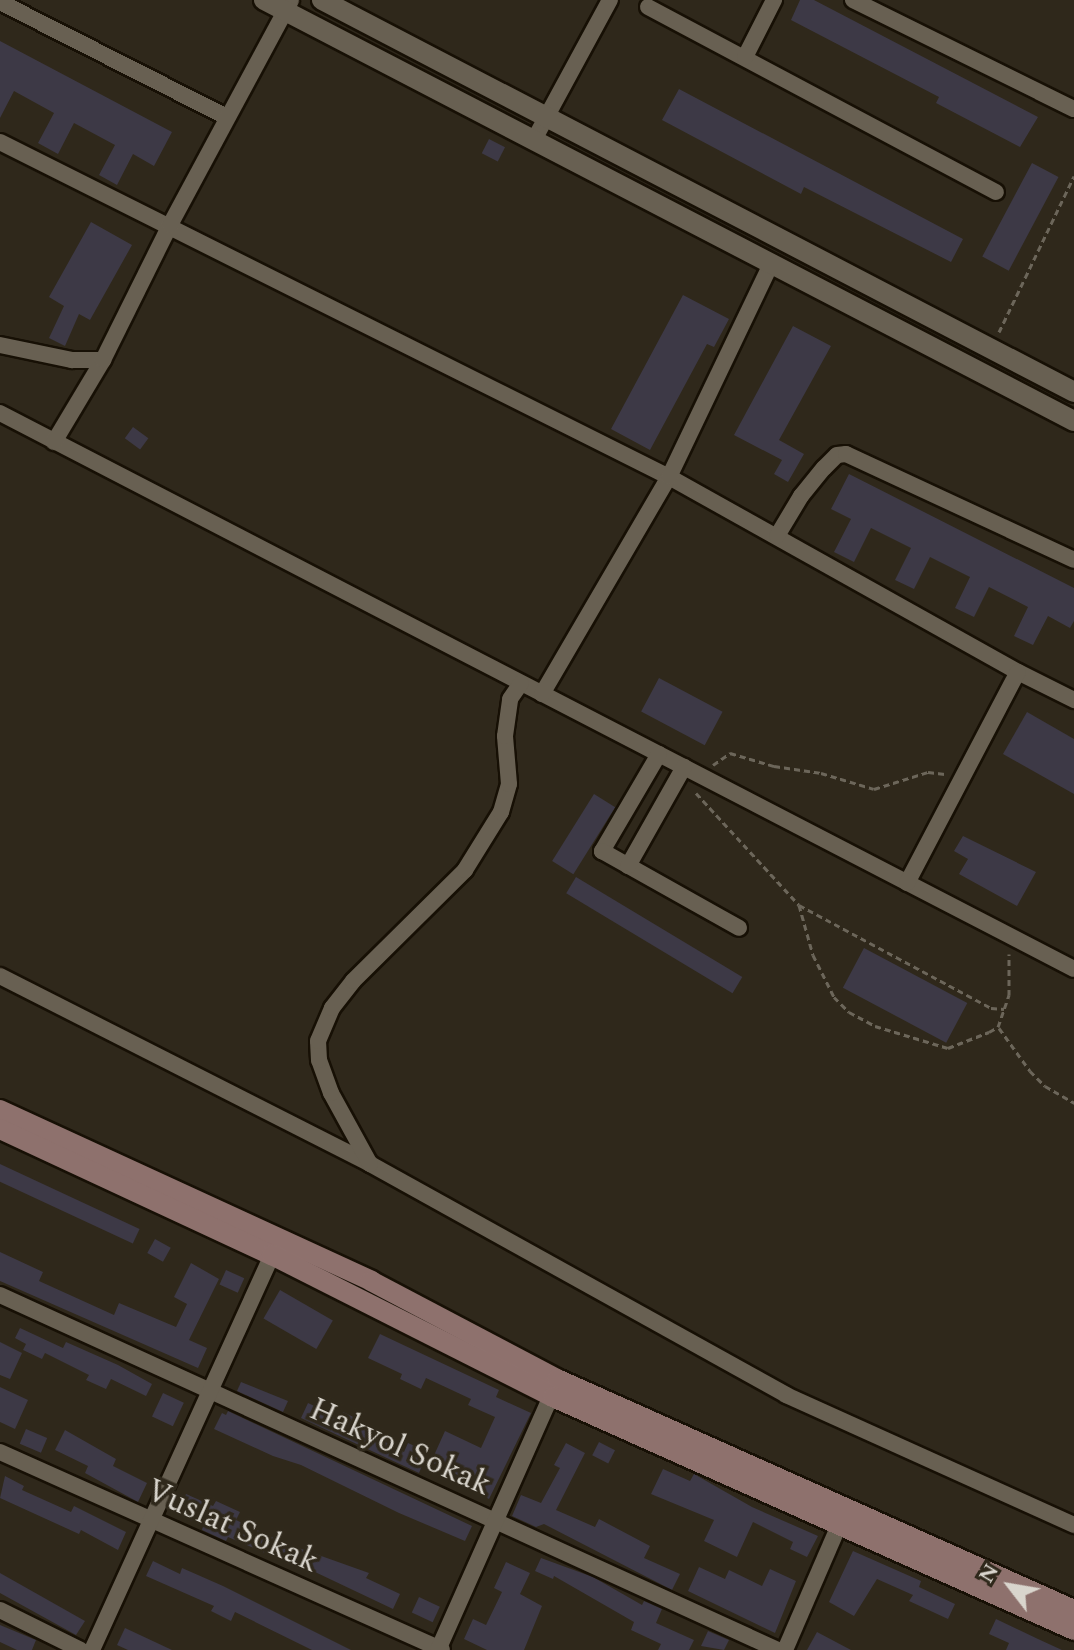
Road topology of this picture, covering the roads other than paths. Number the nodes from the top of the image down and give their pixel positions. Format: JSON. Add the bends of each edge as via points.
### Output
{"nodes":[{"id":1,"x":264,"y":0,"type":"edge"},
{"id":2,"x":322,"y":0,"type":"edge"},
{"id":3,"x":774,"y":0,"type":"edge"},
{"id":4,"x":853,"y":0,"type":"edge"},
{"id":5,"x":0,"y":2,"type":"edge"},
{"id":6,"x":605,"y":2,"type":"edge"},
{"id":7,"x":288,"y":5,"type":"edge"},
{"id":8,"x":648,"y":7,"type":"dead end"},
{"id":9,"x":745,"y":57,"type":"junction"},
{"id":10,"x":1074,"y":109,"type":"edge"},
{"id":11,"x":544,"y":115,"type":"junction"},
{"id":12,"x":227,"y":117,"type":"junction"},
{"id":13,"x":535,"y":138,"type":"junction"},
{"id":14,"x":0,"y":142,"type":"edge"},
{"id":15,"x":996,"y":192,"type":"dead end"},
{"id":16,"x":170,"y":225,"type":"junction"},
{"id":17,"x":772,"y":262,"type":"junction"},
{"id":18,"x":0,"y":345,"type":"edge"},
{"id":19,"x":103,"y":360,"type":"junction"},
{"id":20,"x":1074,"y":392,"type":"edge"},
{"id":21,"x":0,"y":413,"type":"edge"},
{"id":22,"x":1074,"y":421,"type":"edge"},
{"id":23,"x":54,"y":442,"type":"junction"},
{"id":24,"x":669,"y":477,"type":"junction"},
{"id":25,"x":777,"y":536,"type":"junction"},
{"id":26,"x":1074,"y":560,"type":"edge"},
{"id":27,"x":1018,"y":672,"type":"junction"},
{"id":28,"x":521,"y":683,"type":"junction"},
{"id":29,"x":542,"y":694,"type":"junction"},
{"id":30,"x":1074,"y":700,"type":"edge"},
{"id":31,"x":659,"y":754,"type":"junction"},
{"id":32,"x":682,"y":771,"type":"junction"},
{"id":33,"x":628,"y":866,"type":"junction"},
{"id":34,"x":907,"y":883,"type":"junction"},
{"id":35,"x":739,"y":928,"type":"dead end"},
{"id":36,"x":1074,"y":969,"type":"edge"},
{"id":37,"x":0,"y":976,"type":"edge"},
{"id":38,"x":0,"y":1110,"type":"edge"},
{"id":39,"x":0,"y":1129,"type":"edge"},
{"id":40,"x":370,"y":1164,"type":"junction"},
{"id":41,"x":275,"y":1248,"type":"junction"},
{"id":42,"x":0,"y":1295,"type":"edge"},
{"id":43,"x":555,"y":1388,"type":"junction"},
{"id":44,"x":208,"y":1393,"type":"junction"},
{"id":45,"x":0,"y":1452,"type":"edge"},
{"id":46,"x":843,"y":1515,"type":"junction"},
{"id":47,"x":152,"y":1522,"type":"junction"},
{"id":48,"x":496,"y":1522,"type":"junction"},
{"id":49,"x":1074,"y":1525,"type":"edge"},
{"id":50,"x":0,"y":1610,"type":"edge"},
{"id":51,"x":1074,"y":1610,"type":"edge"},
{"id":52,"x":1074,"y":1630,"type":"edge"},
{"id":53,"x":439,"y":1649,"type":"edge"},
{"id":54,"x":81,"y":1650,"type":"edge"},
{"id":55,"x":92,"y":1650,"type":"edge"},
{"id":56,"x":778,"y":1650,"type":"edge"},
{"id":57,"x":785,"y":1650,"type":"edge"}],
"edges":[{"from":1,"to":7,"type":"street"},
{"from":2,"to":11,"type":"street"},
{"from":3,"to":9,"type":"street"},
{"from":4,"to":10,"type":"street"},
{"from":5,"to":12,"type":"street"},
{"from":6,"to":11,"type":"street"},
{"from":7,"to":12,"type":"street"},
{"from":7,"to":13,"type":"street"},
{"from":8,"to":9,"type":"street"},
{"from":9,"to":15,"type":"street"},
{"from":11,"to":13,"type":"street"},
{"from":11,"to":20,"type":"street"},
{"from":12,"to":16,"type":"street"},
{"from":13,"to":17,"type":"street"},
{"from":14,"to":16,"type":"street"},
{"from":16,"to":19,"type":"street"},
{"from":16,"to":24,"type":"street"},
{"from":17,"to":22,"type":"street"},
{"from":17,"to":24,"type":"street"},
{"from":18,"to":19,"type":"street","via":[[72,360]]},
{"from":19,"to":23,"type":"street"},
{"from":21,"to":23,"type":"street"},
{"from":23,"to":28,"type":"street"},
{"from":24,"to":25,"type":"street"},
{"from":24,"to":29,"type":"street"},
{"from":25,"to":26,"type":"street","via":[[824,468],[846,454]]},
{"from":25,"to":27,"type":"street"},
{"from":27,"to":30,"type":"street"},
{"from":27,"to":34,"type":"street"},
{"from":28,"to":29,"type":"street"},
{"from":28,"to":40,"type":"street","via":[[510,699],[505,736],[509,784],[501,812],[465,870],[353,981],[332,1008],[318,1041],[331,1093]]},
{"from":29,"to":31,"type":"street"},
{"from":31,"to":32,"type":"street"},
{"from":31,"to":33,"type":"street","via":[[602,851]]},
{"from":32,"to":33,"type":"street"},
{"from":32,"to":34,"type":"street"},
{"from":33,"to":35,"type":"street"},
{"from":34,"to":36,"type":"street"},
{"from":37,"to":40,"type":"street"},
{"from":38,"to":41,"type":"main road"},
{"from":39,"to":41,"type":"main road"},
{"from":40,"to":49,"type":"street","via":[[786,1395]]},
{"from":41,"to":43,"type":"main road"},
{"from":41,"to":44,"type":"street"},
{"from":42,"to":44,"type":"street","name":"Hakyol Sokak"},
{"from":43,"to":46,"type":"main road"},
{"from":43,"to":48,"type":"street"},
{"from":44,"to":47,"type":"street"},
{"from":44,"to":48,"type":"street","name":"Hakyol Sokak"},
{"from":45,"to":47,"type":"street","name":"Vuslat Sokak"},
{"from":46,"to":51,"type":"main road"},
{"from":46,"to":52,"type":"main road"},
{"from":46,"to":57,"type":"street"},
{"from":47,"to":53,"type":"street","name":"Vuslat Sokak"},
{"from":47,"to":55,"type":"street"},
{"from":48,"to":53,"type":"street"},
{"from":48,"to":56,"type":"street","name":"Hakyol Sokak"},
{"from":50,"to":54,"type":"street"}]}
